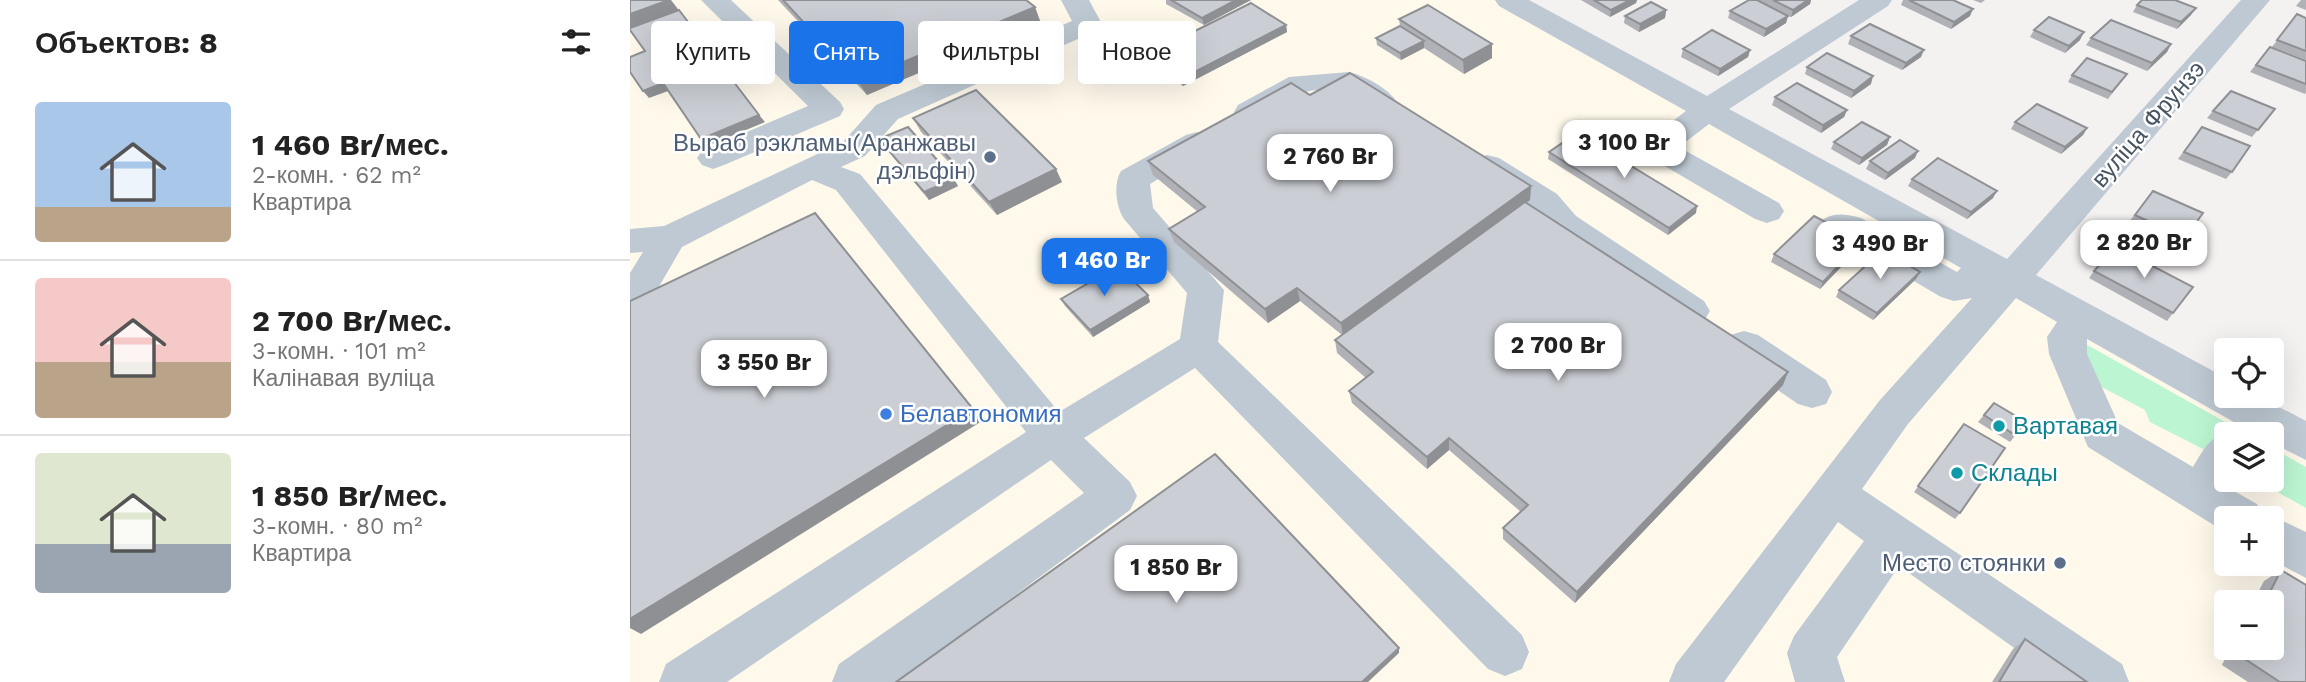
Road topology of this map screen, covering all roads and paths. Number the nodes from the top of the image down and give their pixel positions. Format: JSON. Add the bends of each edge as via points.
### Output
{"nodes":[{"id":1,"x":716,"y":0,"type":"edge"},
{"id":2,"x":1075,"y":0,"type":"edge"},
{"id":3,"x":1509,"y":0,"type":"edge"},
{"id":4,"x":1878,"y":0,"type":"edge"},
{"id":5,"x":2256,"y":0,"type":"edge"},
{"id":6,"x":1707,"y":111,"type":"junction"},
{"id":7,"x":1406,"y":117,"type":"edge"},
{"id":8,"x":1452,"y":145,"type":"edge"},
{"id":9,"x":713,"y":158,"type":"dead end"},
{"id":10,"x":811,"y":167,"type":"junction"},
{"id":11,"x":1767,"y":211,"type":"dead end"},
{"id":12,"x":1829,"y":233,"type":"edge"},
{"id":13,"x":670,"y":238,"type":"junction"},
{"id":14,"x":630,"y":241,"type":"edge"},
{"id":15,"x":1999,"y":272,"type":"junction"},
{"id":16,"x":630,"y":304,"type":"edge"},
{"id":17,"x":2083,"y":319,"type":"junction"},
{"id":18,"x":1198,"y":347,"type":"junction"},
{"id":19,"x":1812,"y":392,"type":"dead end"},
{"id":20,"x":2241,"y":422,"type":"edge"},
{"id":21,"x":2284,"y":435,"type":"edge"},
{"id":22,"x":1054,"y":436,"type":"junction"},
{"id":23,"x":2306,"y":442,"type":"edge"},
{"id":24,"x":2214,"y":470,"type":"edge"},
{"id":25,"x":2200,"y":493,"type":"junction"},
{"id":26,"x":1833,"y":494,"type":"junction"},
{"id":27,"x":2221,"y":506,"type":"edge"},
{"id":28,"x":1894,"y":536,"type":"junction"},
{"id":29,"x":2284,"y":543,"type":"edge"},
{"id":30,"x":2306,"y":557,"type":"edge"},
{"id":31,"x":1505,"y":652,"type":"dead end"},
{"id":32,"x":684,"y":682,"type":"edge"},
{"id":33,"x":857,"y":682,"type":"edge"},
{"id":34,"x":1694,"y":682,"type":"edge"},
{"id":35,"x":1819,"y":682,"type":"edge"},
{"id":36,"x":2104,"y":682,"type":"edge"}],
"edges":[{"from":1,"to":9,"type":"street","via":[[829,109]]},
{"from":2,"to":10,"type":"street","via":[[1087,24],[887,112],[854,149]]},
{"from":3,"to":6,"type":"street"},
{"from":4,"to":6,"type":"street"},
{"from":5,"to":15,"type":"street","name":"вуліца Фрунзэ"},
{"from":6,"to":11,"type":"street","via":[[1657,148]]},
{"from":6,"to":15,"type":"street"},
{"from":7,"to":18,"type":"street","via":[[1349,81],[1300,83],[1133,179],[1136,211],[1206,290]]},
{"from":8,"to":19,"type":"street","via":[[1545,202],[1564,225]]},
{"from":10,"to":13,"type":"street"},
{"from":10,"to":22,"type":"street","via":[[848,182]]},
{"from":12,"to":15,"type":"street","via":[[1838,225],[1849,227],[1903,265],[1954,287]]},
{"from":13,"to":14,"type":"street"},
{"from":13,"to":16,"type":"street"},
{"from":15,"to":17,"type":"street"},
{"from":15,"to":26,"type":"street"},
{"from":17,"to":20,"type":"street"},
{"from":17,"to":25,"type":"street","via":[[2066,337],[2068,354],[2103,435]]},
{"from":18,"to":22,"type":"street"},
{"from":18,"to":31,"type":"street"},
{"from":21,"to":23,"type":"street"},
{"from":22,"to":32,"type":"street"},
{"from":22,"to":33,"type":"street","via":[[1115,496]]},
{"from":24,"to":25,"type":"street"},
{"from":25,"to":27,"type":"street"},
{"from":26,"to":28,"type":"street"},
{"from":26,"to":34,"type":"street"},
{"from":28,"to":35,"type":"street","via":[[1811,653]]},
{"from":28,"to":36,"type":"street"},
{"from":29,"to":30,"type":"street"}]}
